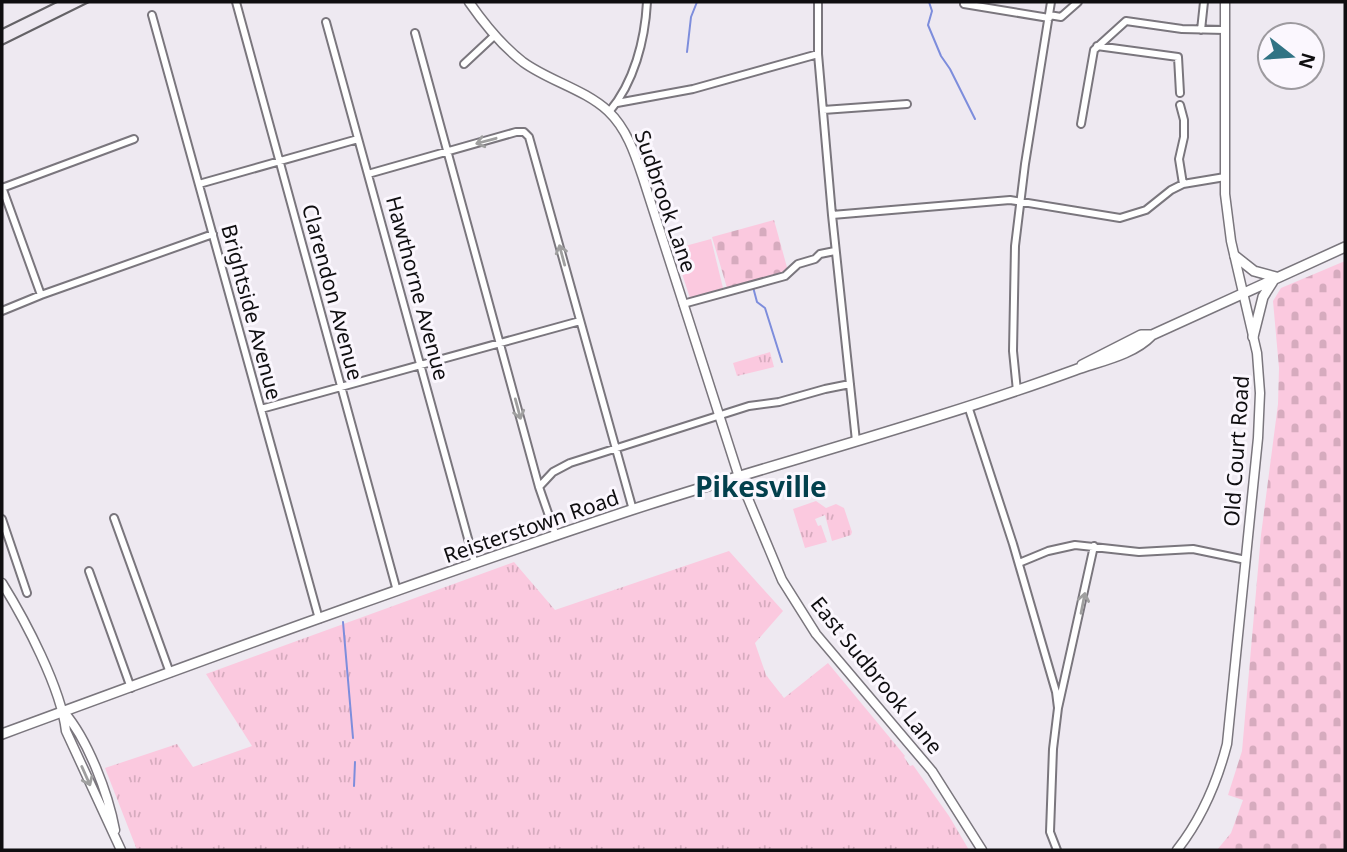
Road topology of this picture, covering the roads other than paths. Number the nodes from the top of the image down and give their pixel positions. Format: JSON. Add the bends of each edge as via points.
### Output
{"nodes":[{"id":1,"x":236,"y":2,"type":"edge"},
{"id":2,"x":469,"y":2,"type":"edge"},
{"id":3,"x":647,"y":2,"type":"edge"},
{"id":4,"x":818,"y":2,"type":"edge"},
{"id":5,"x":965,"y":2,"type":"edge"},
{"id":6,"x":1051,"y":2,"type":"edge"},
{"id":7,"x":1078,"y":2,"type":"edge"},
{"id":8,"x":1204,"y":2,"type":"edge"},
{"id":9,"x":1225,"y":2,"type":"edge"},
{"id":10,"x":152,"y":15,"type":"dead end"},
{"id":11,"x":1049,"y":16,"type":"junction"},
{"id":12,"x":326,"y":22,"type":"dead end"},
{"id":13,"x":1201,"y":30,"type":"junction"},
{"id":14,"x":1225,"y":30,"type":"junction"},
{"id":15,"x":415,"y":33,"type":"dead end"},
{"id":16,"x":494,"y":36,"type":"junction"},
{"id":17,"x":1097,"y":46,"type":"junction"},
{"id":18,"x":818,"y":54,"type":"junction"},
{"id":19,"x":464,"y":64,"type":"dead end"},
{"id":20,"x":1180,"y":93,"type":"dead end"},
{"id":21,"x":617,"y":103,"type":"junction"},
{"id":22,"x":906,"y":104,"type":"dead end"},
{"id":23,"x":1180,"y":105,"type":"dead end"},
{"id":24,"x":823,"y":110,"type":"junction"},
{"id":25,"x":609,"y":113,"type":"junction"},
{"id":26,"x":1081,"y":124,"type":"dead end"},
{"id":27,"x":134,"y":139,"type":"dead end"},
{"id":28,"x":359,"y":139,"type":"junction"},
{"id":29,"x":448,"y":151,"type":"junction"},
{"id":30,"x":279,"y":161,"type":"junction"},
{"id":31,"x":368,"y":174,"type":"junction"},
{"id":32,"x":1224,"y":177,"type":"junction"},
{"id":33,"x":199,"y":184,"type":"junction"},
{"id":34,"x":1184,"y":184,"type":"junction"},
{"id":35,"x":2,"y":188,"type":"edge"},
{"id":36,"x":1020,"y":201,"type":"junction"},
{"id":37,"x":832,"y":215,"type":"junction"},
{"id":38,"x":213,"y":234,"type":"junction"},
{"id":39,"x":1345,"y":247,"type":"edge"},
{"id":40,"x":835,"y":251,"type":"junction"},
{"id":41,"x":1235,"y":256,"type":"junction"},
{"id":42,"x":1276,"y":278,"type":"junction"},
{"id":43,"x":1244,"y":293,"type":"junction"},
{"id":44,"x":41,"y":295,"type":"junction"},
{"id":45,"x":683,"y":304,"type":"junction"},
{"id":46,"x":2,"y":311,"type":"edge"},
{"id":47,"x":580,"y":321,"type":"junction"},
{"id":48,"x":1253,"y":337,"type":"junction"},
{"id":49,"x":500,"y":343,"type":"junction"},
{"id":50,"x":420,"y":364,"type":"junction"},
{"id":51,"x":850,"y":384,"type":"junction"},
{"id":52,"x":341,"y":387,"type":"junction"},
{"id":53,"x":1017,"y":391,"type":"junction"},
{"id":54,"x":968,"y":406,"type":"junction"},
{"id":55,"x":261,"y":409,"type":"junction"},
{"id":56,"x":719,"y":416,"type":"junction"},
{"id":57,"x":856,"y":441,"type":"junction"},
{"id":58,"x":615,"y":449,"type":"junction"},
{"id":59,"x":740,"y":477,"type":"junction"},
{"id":60,"x":538,"y":487,"type":"junction"},
{"id":61,"x":633,"y":510,"type":"junction"},
{"id":62,"x":114,"y":518,"type":"dead end"},
{"id":63,"x":2,"y":519,"type":"edge"},
{"id":64,"x":556,"y":536,"type":"junction"},
{"id":65,"x":1094,"y":546,"type":"junction"},
{"id":66,"x":1246,"y":560,"type":"junction"},
{"id":67,"x":1019,"y":563,"type":"junction"},
{"id":68,"x":475,"y":564,"type":"junction"},
{"id":69,"x":89,"y":571,"type":"dead end"},
{"id":70,"x":2,"y":583,"type":"edge"},
{"id":71,"x":397,"y":591,"type":"junction"},
{"id":72,"x":27,"y":593,"type":"dead end"},
{"id":73,"x":319,"y":618,"type":"junction"},
{"id":74,"x":170,"y":673,"type":"junction"},
{"id":75,"x":131,"y":688,"type":"junction"},
{"id":76,"x":1058,"y":708,"type":"junction"},
{"id":77,"x":64,"y":712,"type":"junction"},
{"id":78,"x":2,"y":734,"type":"edge"},
{"id":79,"x":121,"y":850,"type":"edge"},
{"id":80,"x":982,"y":850,"type":"edge"},
{"id":81,"x":1056,"y":850,"type":"edge"},
{"id":82,"x":1177,"y":850,"type":"edge"}],
"edges":[{"from":1,"to":30,"type":"street","name":"Clarendon Avenue"},
{"from":2,"to":16,"type":"main road","name":"Sudbrook Lane"},
{"from":3,"to":21,"type":"street","via":[[641,46]]},
{"from":4,"to":18,"type":"street"},
{"from":5,"to":11,"type":"street"},
{"from":6,"to":11,"type":"street"},
{"from":7,"to":11,"type":"street","via":[[1060,17]]},
{"from":8,"to":13,"type":"street"},
{"from":9,"to":14,"type":"main road","name":"Old Court Road"},
{"from":10,"to":33,"type":"street","name":"Brightside Avenue"},
{"from":11,"to":36,"type":"street"},
{"from":12,"to":28,"type":"street","name":"Hawthorne Avenue"},
{"from":13,"to":14,"type":"street"},
{"from":13,"to":17,"type":"street","via":[[1126,21]]},
{"from":14,"to":32,"type":"main road","name":"Old Court Road"},
{"from":15,"to":29,"type":"street"},
{"from":16,"to":19,"type":"street"},
{"from":16,"to":25,"type":"main road","name":"Sudbrook Lane","via":[[525,63]]},
{"from":17,"to":20,"type":"street","via":[[1178,57]]},
{"from":17,"to":26,"type":"street"},
{"from":18,"to":21,"type":"street","via":[[693,89]]},
{"from":18,"to":24,"type":"street"},
{"from":21,"to":25,"type":"street"},
{"from":22,"to":24,"type":"street"},
{"from":23,"to":34,"type":"street"},
{"from":24,"to":37,"type":"street"},
{"from":25,"to":45,"type":"main road","name":"Sudbrook Lane","via":[[637,160]]},
{"from":27,"to":35,"type":"street"},
{"from":28,"to":30,"type":"street"},
{"from":28,"to":31,"type":"street","name":"Hawthorne Avenue"},
{"from":29,"to":31,"type":"street"},
{"from":47,"to":29,"type":"street","one_way":true,"via":[[531,141],[524,132],[516,132]]},
{"from":29,"to":49,"type":"street"},
{"from":30,"to":33,"type":"street"},
{"from":30,"to":52,"type":"street","name":"Clarendon Avenue"},
{"from":31,"to":50,"type":"street","name":"Hawthorne Avenue"},
{"from":32,"to":34,"type":"street"},
{"from":32,"to":41,"type":"main road","name":"Old Court Road"},
{"from":33,"to":38,"type":"street","name":"Brightside Avenue"},
{"from":34,"to":36,"type":"street","via":[[1146,210],[1120,218]]},
{"from":35,"to":44,"type":"street"},
{"from":36,"to":37,"type":"street"},
{"from":36,"to":53,"type":"street","via":[[1014,259]]},
{"from":37,"to":40,"type":"street"},
{"from":38,"to":44,"type":"street"},
{"from":38,"to":55,"type":"street","name":"Brightside Avenue"},
{"from":39,"to":42,"type":"main road","name":"Reisterstown Road"},
{"from":40,"to":45,"type":"street","via":[[798,264],[785,276]]},
{"from":40,"to":51,"type":"street"},
{"from":41,"to":42,"type":"main road","via":[[1254,271]]},
{"from":41,"to":43,"type":"main road","name":"Old Court Road"},
{"from":42,"to":43,"type":"main road","name":"Reisterstown Road"},
{"from":42,"to":48,"type":"main road","via":[[1262,297]]},
{"from":43,"to":48,"type":"main road","name":"Old Court Road"},
{"from":43,"to":53,"type":"main road","name":"Reisterstown Road","via":[[1090,367]]},
{"from":44,"to":46,"type":"street"},
{"from":45,"to":56,"type":"main road","name":"Sudbrook Lane"},
{"from":47,"to":49,"type":"street"},
{"from":47,"to":58,"type":"street"},
{"from":48,"to":66,"type":"main road","name":"Old Court Road","via":[[1260,415]]},
{"from":49,"to":50,"type":"street"},
{"from":49,"to":60,"type":"street","one_way":true},
{"from":50,"to":52,"type":"street"},
{"from":50,"to":68,"type":"street","name":"Hawthorne Avenue"},
{"from":51,"to":56,"type":"street"},
{"from":51,"to":57,"type":"street"},
{"from":52,"to":55,"type":"street"},
{"from":52,"to":71,"type":"street","name":"Clarendon Avenue"},
{"from":53,"to":54,"type":"main road","name":"Reisterstown Road"},
{"from":54,"to":57,"type":"main road","name":"Reisterstown Road"},
{"from":54,"to":67,"type":"street"},
{"from":55,"to":73,"type":"street","name":"Brightside Avenue"},
{"from":56,"to":58,"type":"street"},
{"from":56,"to":59,"type":"main road","name":"Sudbrook Lane"},
{"from":57,"to":59,"type":"main road","name":"Reisterstown Road"},
{"from":58,"to":60,"type":"street","via":[[560,467]]},
{"from":58,"to":61,"type":"street"},
{"from":59,"to":61,"type":"main road","name":"Reisterstown Road"},
{"from":59,"to":80,"type":"main road","name":"East Sudbrook Lane","via":[[766,546],[801,612],[932,771]]},
{"from":60,"to":64,"type":"street"},
{"from":61,"to":64,"type":"main road","name":"Reisterstown Road"},
{"from":62,"to":74,"type":"street"},
{"from":63,"to":72,"type":"street"},
{"from":64,"to":68,"type":"main road","name":"Reisterstown Road"},
{"from":65,"to":66,"type":"street","via":[[1139,552],[1193,549]]},
{"from":65,"to":67,"type":"street","via":[[1066,546]]},
{"from":76,"to":65,"type":"street","one_way":true},
{"from":66,"to":82,"type":"main road","name":"Old Court Road","via":[[1227,744],[1204,810]]},
{"from":67,"to":76,"type":"street"},
{"from":68,"to":71,"type":"main road","name":"Reisterstown Road"},
{"from":69,"to":75,"type":"street"},
{"from":70,"to":77,"type":"main road"},
{"from":71,"to":73,"type":"main road","name":"Reisterstown Road"},
{"from":73,"to":74,"type":"main road","name":"Reisterstown Road"},
{"from":74,"to":75,"type":"main road","name":"Reisterstown Road"},
{"from":75,"to":77,"type":"main road","name":"Reisterstown Road"},
{"from":76,"to":81,"type":"street","via":[[1050,797],[1050,832]]},
{"from":77,"to":78,"type":"main road","name":"Reisterstown Road"},
{"from":77,"to":79,"type":"main road","via":[[66,731]]}]}
